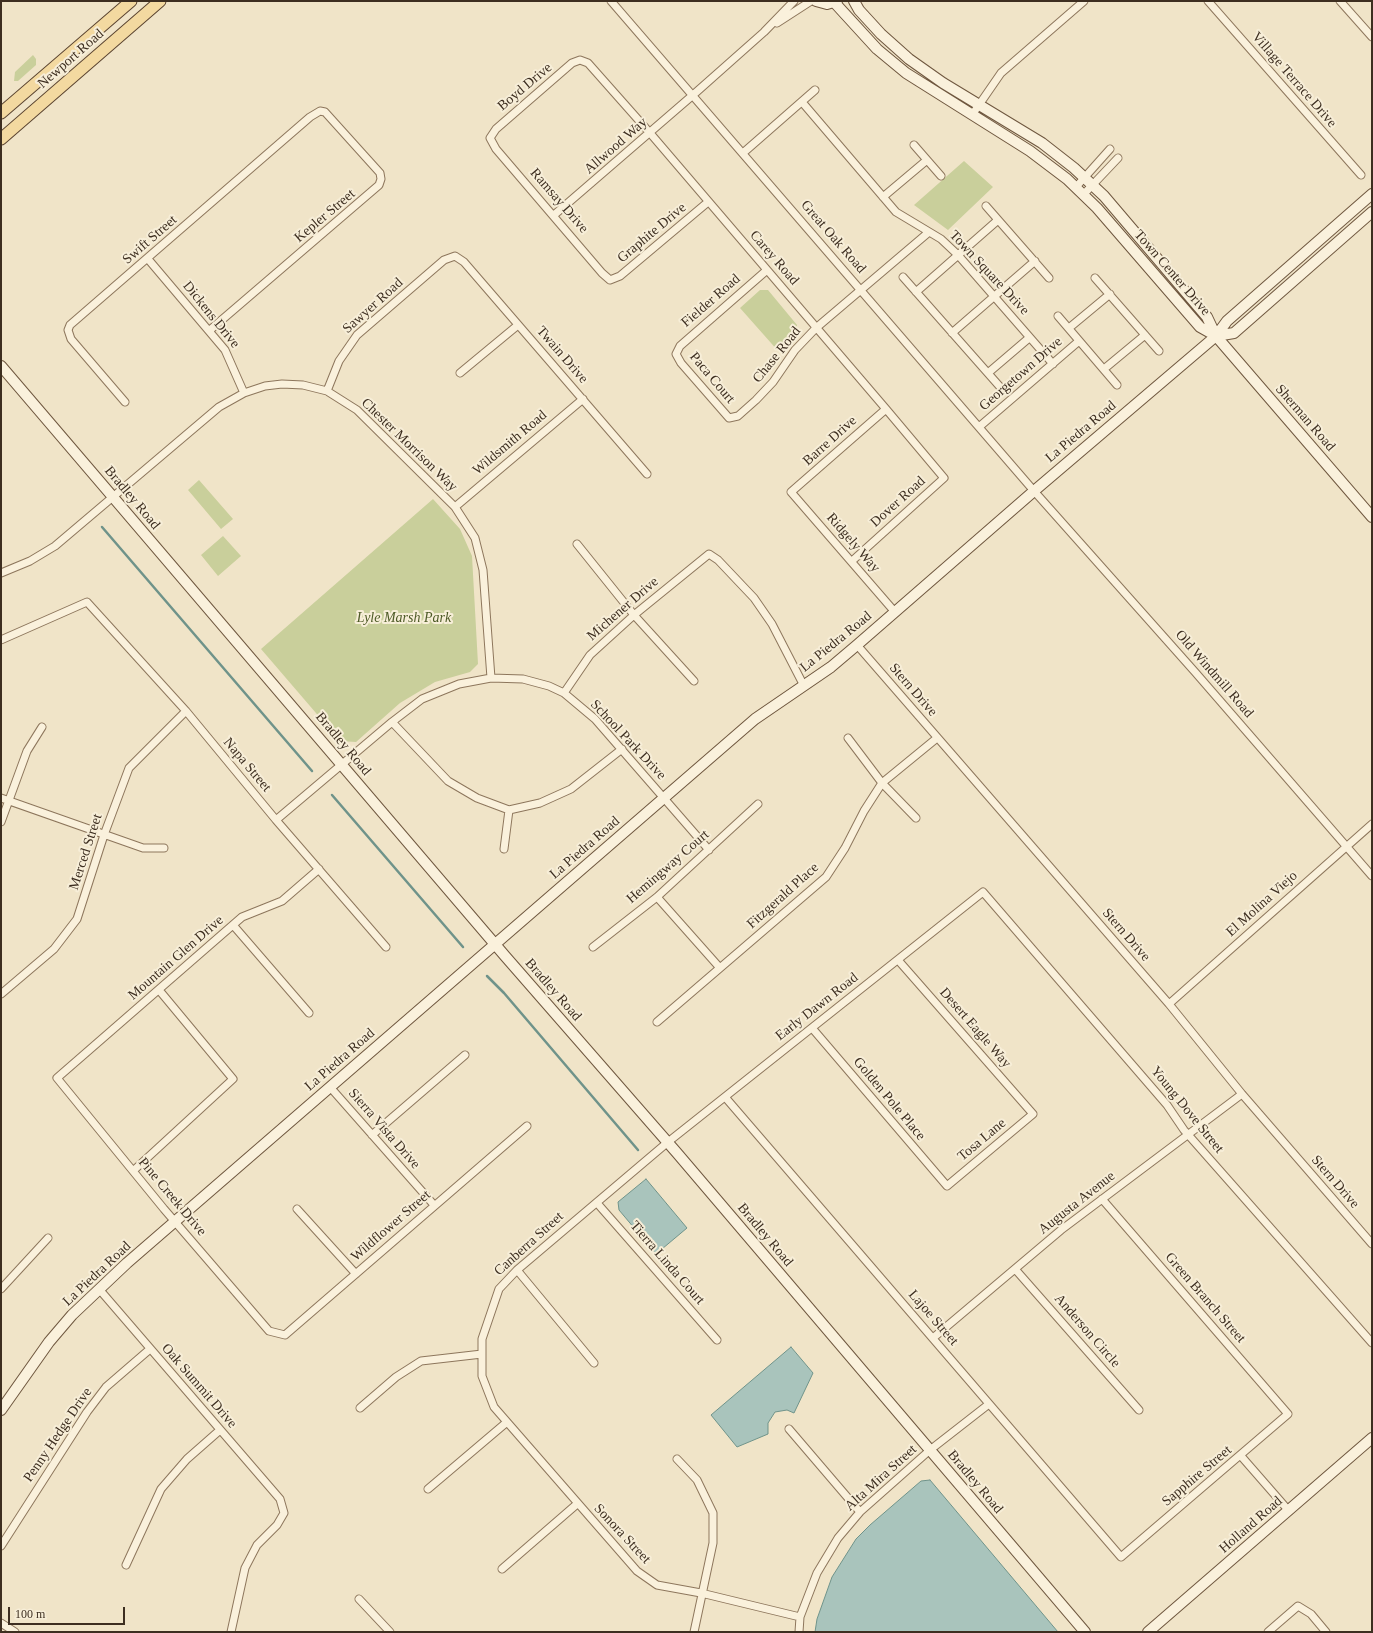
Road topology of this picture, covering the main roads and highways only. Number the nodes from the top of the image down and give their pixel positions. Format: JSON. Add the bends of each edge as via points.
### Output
{"nodes":[{"id":1,"x":131,"y":1,"type":"edge"},
{"id":2,"x":160,"y":1,"type":"edge"},
{"id":3,"x":1,"y":113,"type":"edge"},
{"id":4,"x":1,"y":139,"type":"edge"}],
"edges":[{"from":1,"to":3,"type":"main road","name":"Newport Road"},
{"from":2,"to":4,"type":"main road","name":"Newport Road"}]}
